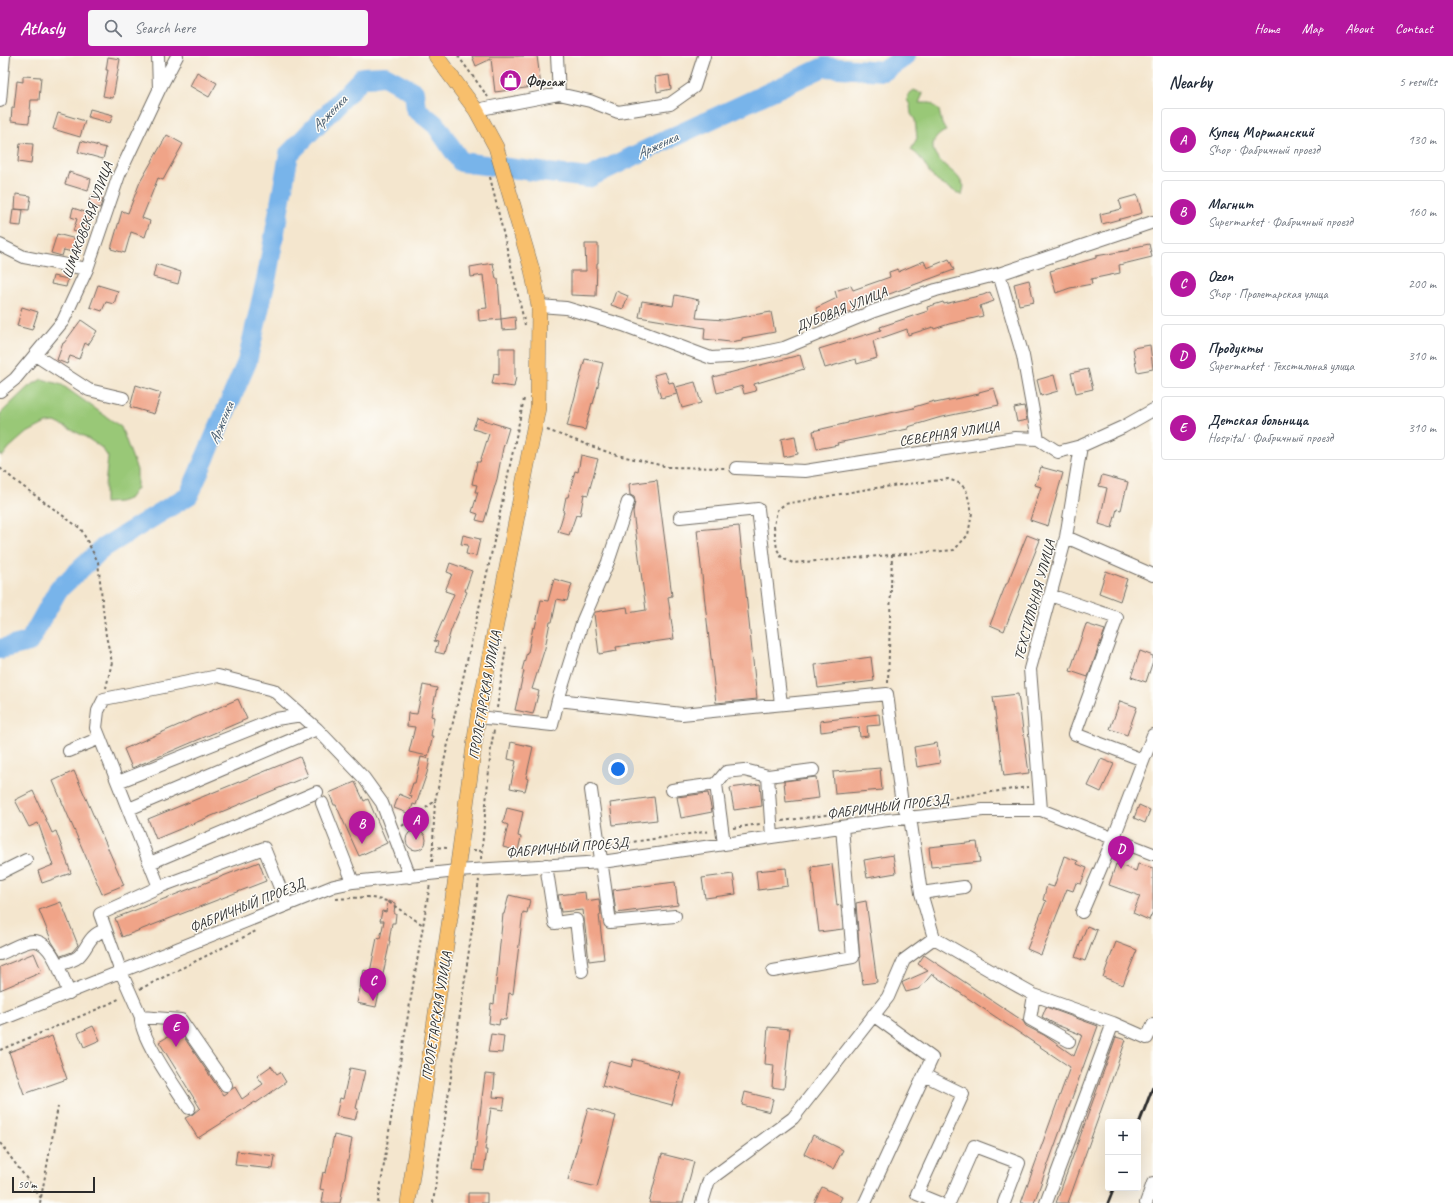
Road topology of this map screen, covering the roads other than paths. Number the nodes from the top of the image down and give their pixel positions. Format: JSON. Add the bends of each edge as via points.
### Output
{"nodes":[{"id":1,"x":4,"y":56,"type":"edge"},
{"id":2,"x":158,"y":56,"type":"edge"},
{"id":3,"x":177,"y":56,"type":"edge"},
{"id":4,"x":436,"y":56,"type":"edge"},
{"id":5,"x":557,"y":56,"type":"edge"},
{"id":6,"x":704,"y":56,"type":"edge"},
{"id":7,"x":159,"y":90,"type":"junction"},
{"id":8,"x":559,"y":94,"type":"junction"},
{"id":9,"x":0,"y":101,"type":"edge"},
{"id":10,"x":476,"y":110,"type":"junction"},
{"id":11,"x":1153,"y":222,"type":"edge"},
{"id":12,"x":0,"y":245,"type":"edge"},
{"id":13,"x":87,"y":269,"type":"junction"},
{"id":14,"x":999,"y":274,"type":"junction"},
{"id":15,"x":538,"y":306,"type":"junction"},
{"id":16,"x":35,"y":356,"type":"junction"},
{"id":17,"x":0,"y":391,"type":"edge"},
{"id":18,"x":123,"y":398,"type":"dead end"},
{"id":19,"x":1153,"y":410,"type":"edge"},
{"id":20,"x":1038,"y":439,"type":"junction"},
{"id":21,"x":1081,"y":446,"type":"junction"},
{"id":22,"x":736,"y":468,"type":"road end"},
{"id":23,"x":628,"y":502,"type":"dead end"},
{"id":24,"x":680,"y":517,"type":"dead end"},
{"id":25,"x":1066,"y":537,"type":"junction"},
{"id":26,"x":1153,"y":576,"type":"edge"},
{"id":27,"x":1050,"y":595,"type":"junction"},
{"id":28,"x":558,"y":700,"type":"junction"},
{"id":29,"x":781,"y":704,"type":"junction"},
{"id":30,"x":302,"y":716,"type":"junction"},
{"id":31,"x":478,"y":717,"type":"junction"},
{"id":32,"x":317,"y":729,"type":"junction"},
{"id":33,"x":1153,"y":735,"type":"edge"},
{"id":34,"x":100,"y":738,"type":"junction"},
{"id":35,"x":69,"y":751,"type":"dead end"},
{"id":36,"x":1143,"y":760,"type":"junction"},
{"id":37,"x":813,"y":770,"type":"dead end"},
{"id":38,"x":768,"y":776,"type":"junction"},
{"id":39,"x":118,"y":782,"type":"junction"},
{"id":40,"x":716,"y":784,"type":"junction"},
{"id":41,"x":591,"y":790,"type":"dead end"},
{"id":42,"x":672,"y":790,"type":"dead end"},
{"id":43,"x":129,"y":810,"type":"junction"},
{"id":44,"x":1041,"y":810,"type":"junction"},
{"id":45,"x":910,"y":818,"type":"junction"},
{"id":46,"x":842,"y":826,"type":"junction"},
{"id":47,"x":772,"y":837,"type":"junction"},
{"id":48,"x":1114,"y":837,"type":"junction"},
{"id":49,"x":724,"y":844,"type":"junction"},
{"id":50,"x":1153,"y":854,"type":"edge"},
{"id":51,"x":26,"y":860,"type":"dead end"},
{"id":52,"x":602,"y":862,"type":"junction"},
{"id":53,"x":150,"y":863,"type":"junction"},
{"id":54,"x":546,"y":865,"type":"junction"},
{"id":55,"x":457,"y":871,"type":"junction"},
{"id":56,"x":0,"y":873,"type":"edge"},
{"id":57,"x":410,"y":877,"type":"junction"},
{"id":58,"x":353,"y":882,"type":"junction"},
{"id":59,"x":159,"y":887,"type":"junction"},
{"id":60,"x":964,"y":887,"type":"dead end"},
{"id":61,"x":921,"y":893,"type":"junction"},
{"id":62,"x":287,"y":905,"type":"junction"},
{"id":63,"x":1082,"y":912,"type":"dead end"},
{"id":64,"x":675,"y":916,"type":"dead end"},
{"id":65,"x":105,"y":930,"type":"junction"},
{"id":66,"x":934,"y":938,"type":"junction"},
{"id":67,"x":0,"y":954,"type":"edge"},
{"id":68,"x":57,"y":965,"type":"junction"},
{"id":69,"x":773,"y":970,"type":"dead end"},
{"id":70,"x":582,"y":971,"type":"dead end"},
{"id":71,"x":120,"y":972,"type":"junction"},
{"id":72,"x":69,"y":992,"type":"junction"},
{"id":73,"x":1034,"y":994,"type":"junction"},
{"id":74,"x":873,"y":1015,"type":"junction"},
{"id":75,"x":141,"y":1017,"type":"junction"},
{"id":76,"x":0,"y":1020,"type":"edge"},
{"id":77,"x":1113,"y":1023,"type":"junction"},
{"id":78,"x":1153,"y":1024,"type":"edge"},
{"id":79,"x":1069,"y":1041,"type":"dead end"},
{"id":80,"x":924,"y":1075,"type":"junction"},
{"id":81,"x":226,"y":1085,"type":"dead end"},
{"id":82,"x":189,"y":1108,"type":"dead end"},
{"id":83,"x":1153,"y":1183,"type":"edge"},
{"id":84,"x":1149,"y":1200,"type":"edge"},
{"id":85,"x":408,"y":1203,"type":"edge"},
{"id":86,"x":702,"y":1203,"type":"edge"},
{"id":87,"x":865,"y":1203,"type":"edge"},
{"id":88,"x":939,"y":1203,"type":"edge"},
{"id":89,"x":949,"y":1203,"type":"edge"},
{"id":90,"x":1004,"y":1203,"type":"edge"},
{"id":91,"x":1046,"y":1203,"type":"edge"}],
"edges":[{"from":1,"to":9,"type":"street"},
{"from":2,"to":7,"type":"street","name":"ШМАКОВСКАЯ УЛИЦА"},
{"from":3,"to":7,"type":"street","name":"ШМАКОВСКАЯ УЛИЦА"},
{"from":4,"to":10,"type":"main road","name":"ПРОЛЕТАРСКАЯ УЛИЦА"},
{"from":5,"to":8,"type":"street"},
{"from":6,"to":8,"type":"street","via":[[694,86],[670,104],[618,112],[590,101]]},
{"from":7,"to":13,"type":"street","name":"ШМАКОВСКАЯ УЛИЦА","via":[[119,175]]},
{"from":8,"to":10,"type":"street"},
{"from":10,"to":15,"type":"main road","name":"ПРОЛЕТАРСКАЯ УЛИЦА","via":[[496,147],[532,270]]},
{"from":11,"to":14,"type":"street","name":"ДУБОВАЯ УЛИЦА"},
{"from":12,"to":13,"type":"street","via":[[24,257]]},
{"from":13,"to":16,"type":"street","name":"ШМАКОВСКАЯ УЛИЦА","via":[[63,321]]},
{"from":14,"to":15,"type":"street","name":"ДУБОВАЯ УЛИЦА","via":[[936,290],[874,311],[784,348],[746,356],[711,358],[580,312]]},
{"from":14,"to":20,"type":"street","via":[[1023,356]]},
{"from":15,"to":31,"type":"main road","name":"ПРОЛЕТАРСКАЯ УЛИЦА","via":[[538,408]]},
{"from":16,"to":17,"type":"street","name":"ШМАКОВСКАЯ УЛИЦА","via":[[15,379]]},
{"from":16,"to":18,"type":"street","via":[[89,390]]},
{"from":19,"to":21,"type":"street"},
{"from":20,"to":21,"type":"street","via":[[1058,452]]},
{"from":20,"to":22,"type":"street","name":"СЕВЕРНАЯ УЛИЦА","via":[[1015,438],[805,471]]},
{"from":21,"to":25,"type":"street","name":"ТЕХСТИЛЬНАЯ УЛИЦА"},
{"from":23,"to":28,"type":"street","via":[[608,562],[583,620]]},
{"from":24,"to":29,"type":"street","via":[[758,509]]},
{"from":25,"to":26,"type":"street"},
{"from":25,"to":27,"type":"street","name":"ТЕХСТИЛЬНАЯ УЛИЦА"},
{"from":27,"to":36,"type":"street","via":[[1116,618],[1075,734]]},
{"from":27,"to":44,"type":"street","name":"ТЕХСТИЛЬНАЯ УЛИЦА","via":[[1030,669]]},
{"from":28,"to":29,"type":"street","via":[[682,714]]},
{"from":28,"to":31,"type":"street","via":[[552,725]]},
{"from":29,"to":45,"type":"street","via":[[887,694],[902,804]]},
{"from":30,"to":32,"type":"street"},
{"from":30,"to":34,"type":"street","via":[[273,690],[218,676],[104,699],[98,711],[96,728]]},
{"from":30,"to":39,"type":"street","via":[[276,719]]},
{"from":31,"to":55,"type":"main road","name":"ПРОЛЕТАРСКАЯ УЛИЦА"},
{"from":32,"to":43,"type":"street"},
{"from":32,"to":57,"type":"street","via":[[364,778],[382,804]]},
{"from":33,"to":36,"type":"street"},
{"from":34,"to":35,"type":"street"},
{"from":34,"to":39,"type":"street"},
{"from":36,"to":48,"type":"street"},
{"from":37,"to":38,"type":"street"},
{"from":38,"to":40,"type":"street","via":[[744,770],[726,772]]},
{"from":38,"to":47,"type":"street"},
{"from":39,"to":43,"type":"street"},
{"from":40,"to":42,"type":"street"},
{"from":40,"to":49,"type":"street"},
{"from":41,"to":52,"type":"street"},
{"from":43,"to":53,"type":"street"},
{"from":44,"to":45,"type":"street","name":"ФАБРИЧНЫЙ ПРОЕЗД","via":[[983,810]]},
{"from":44,"to":48,"type":"street","name":"ФАБРИЧНЫЙ ПРОЕЗД"},
{"from":45,"to":46,"type":"street","name":"ФАБРИЧНЫЙ ПРОЕЗД"},
{"from":45,"to":61,"type":"street"},
{"from":46,"to":47,"type":"street","name":"ФАБРИЧНЫЙ ПРОЕЗД"},
{"from":46,"to":69,"type":"street","via":[[852,957]]},
{"from":47,"to":49,"type":"street","name":"ФАБРИЧНЫЙ ПРОЕЗД"},
{"from":48,"to":50,"type":"street","name":"ФАБРИЧНЫЙ ПРОЕЗД"},
{"from":48,"to":63,"type":"street"},
{"from":49,"to":52,"type":"street","name":"ФАБРИЧНЫЙ ПРОЕЗД"},
{"from":51,"to":56,"type":"street"},
{"from":52,"to":54,"type":"street","name":"ФАБРИЧНЫЙ ПРОЕЗД"},
{"from":52,"to":64,"type":"street","via":[[610,922]]},
{"from":53,"to":58,"type":"street","via":[[319,797]]},
{"from":53,"to":59,"type":"street"},
{"from":54,"to":55,"type":"street","name":"ФАБРИЧНЫЙ ПРОЕЗД"},
{"from":54,"to":70,"type":"street","via":[[555,923],[576,920]]},
{"from":55,"to":57,"type":"street","name":"ФАБРИЧНЫЙ ПРОЕЗД"},
{"from":55,"to":85,"type":"main road","name":"ПРОЛЕТАРСКАЯ УЛИЦА"},
{"from":57,"to":58,"type":"street","name":"ФАБРИЧНЫЙ ПРОЕЗД"},
{"from":58,"to":62,"type":"street","name":"ФАБРИЧНЫЙ ПРОЕЗД","via":[[334,886]]},
{"from":59,"to":62,"type":"street","via":[[264,848]]},
{"from":59,"to":65,"type":"street","via":[[100,914]]},
{"from":60,"to":61,"type":"street"},
{"from":61,"to":66,"type":"street"},
{"from":62,"to":71,"type":"street","name":"ФАБРИЧНЫЙ ПРОЕЗД"},
{"from":65,"to":68,"type":"street","via":[[90,939],[76,958]]},
{"from":65,"to":71,"type":"street"},
{"from":66,"to":73,"type":"street"},
{"from":66,"to":74,"type":"street","via":[[904,960],[888,997]]},
{"from":67,"to":68,"type":"street","via":[[27,942],[36,941],[51,952]]},
{"from":68,"to":72,"type":"street"},
{"from":71,"to":72,"type":"street","name":"ФАБРИЧНЫЙ ПРОЕЗД"},
{"from":71,"to":75,"type":"street"},
{"from":72,"to":76,"type":"street","name":"ФАБРИЧНЫЙ ПРОЕЗД"},
{"from":73,"to":77,"type":"street"},
{"from":73,"to":79,"type":"street","via":[[1030,1019]]},
{"from":74,"to":80,"type":"street","via":[[932,1058]]},
{"from":74,"to":86,"type":"street","via":[[793,1118],[709,1180]]},
{"from":75,"to":81,"type":"street","via":[[181,1020]]},
{"from":75,"to":82,"type":"street","via":[[140,1021],[148,1042]]},
{"from":77,"to":78,"type":"street","via":[[1147,1038]]},
{"from":77,"to":91,"type":"street"},
{"from":80,"to":87,"type":"street"},
{"from":80,"to":88,"type":"street","via":[[963,1094],[917,1194]]},
{"from":83,"to":84,"type":"street"},
{"from":89,"to":90,"type":"street","via":[[974,1146],[1019,1163]]}]}
